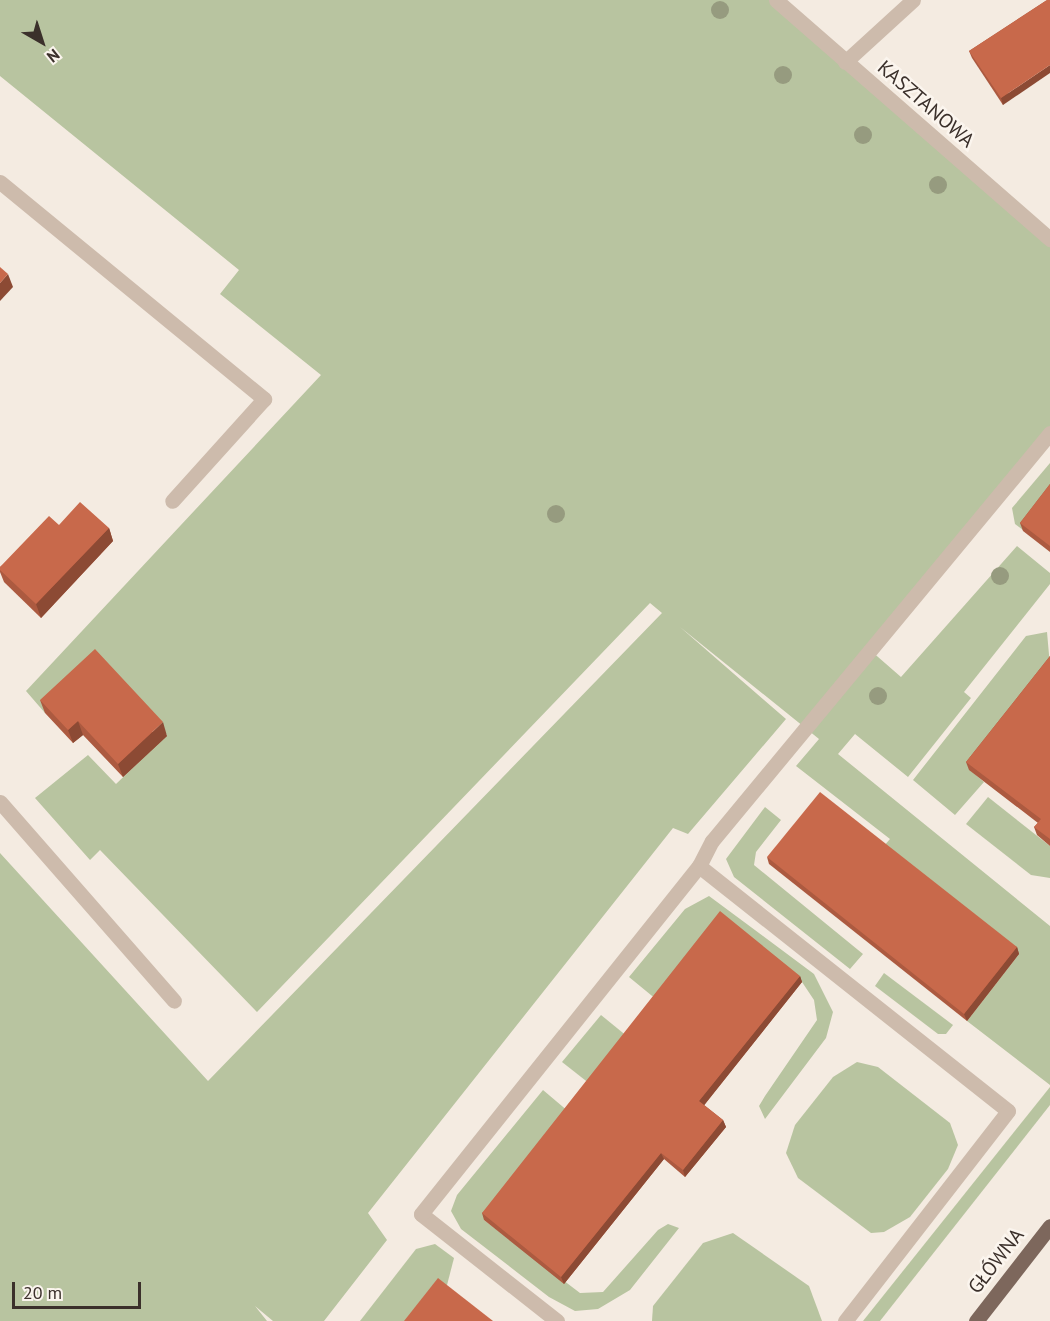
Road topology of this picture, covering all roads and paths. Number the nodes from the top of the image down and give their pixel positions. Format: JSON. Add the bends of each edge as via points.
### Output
{"nodes":[{"id":1,"x":776,"y":0,"type":"edge"},
{"id":2,"x":913,"y":0,"type":"edge"},
{"id":3,"x":845,"y":62,"type":"junction"},
{"id":4,"x":0,"y":182,"type":"edge"},
{"id":5,"x":1050,"y":238,"type":"edge"},
{"id":6,"x":1050,"y":433,"type":"edge"},
{"id":7,"x":172,"y":501,"type":"dead end"},
{"id":8,"x":0,"y":802,"type":"edge"},
{"id":9,"x":699,"y":866,"type":"junction"},
{"id":10,"x":174,"y":1000,"type":"dead end"},
{"id":11,"x":1050,"y":1226,"type":"edge"},
{"id":12,"x":557,"y":1321,"type":"edge"},
{"id":13,"x":845,"y":1321,"type":"edge"},
{"id":14,"x":976,"y":1321,"type":"edge"}],
"edges":[{"from":1,"to":3,"type":"street","name":"KASZTANOWA"},
{"from":2,"to":3,"type":"street"},
{"from":3,"to":5,"type":"street","name":"KASZTANOWA"},
{"from":4,"to":7,"type":"street","via":[[264,399]]},
{"from":6,"to":9,"type":"street","via":[[712,841]]},
{"from":8,"to":10,"type":"street"},
{"from":9,"to":12,"type":"street","via":[[421,1214]]},
{"from":9,"to":13,"type":"street","via":[[1008,1111]]},
{"from":11,"to":14,"type":"main road","name":"GŁÓWNA"}]}
